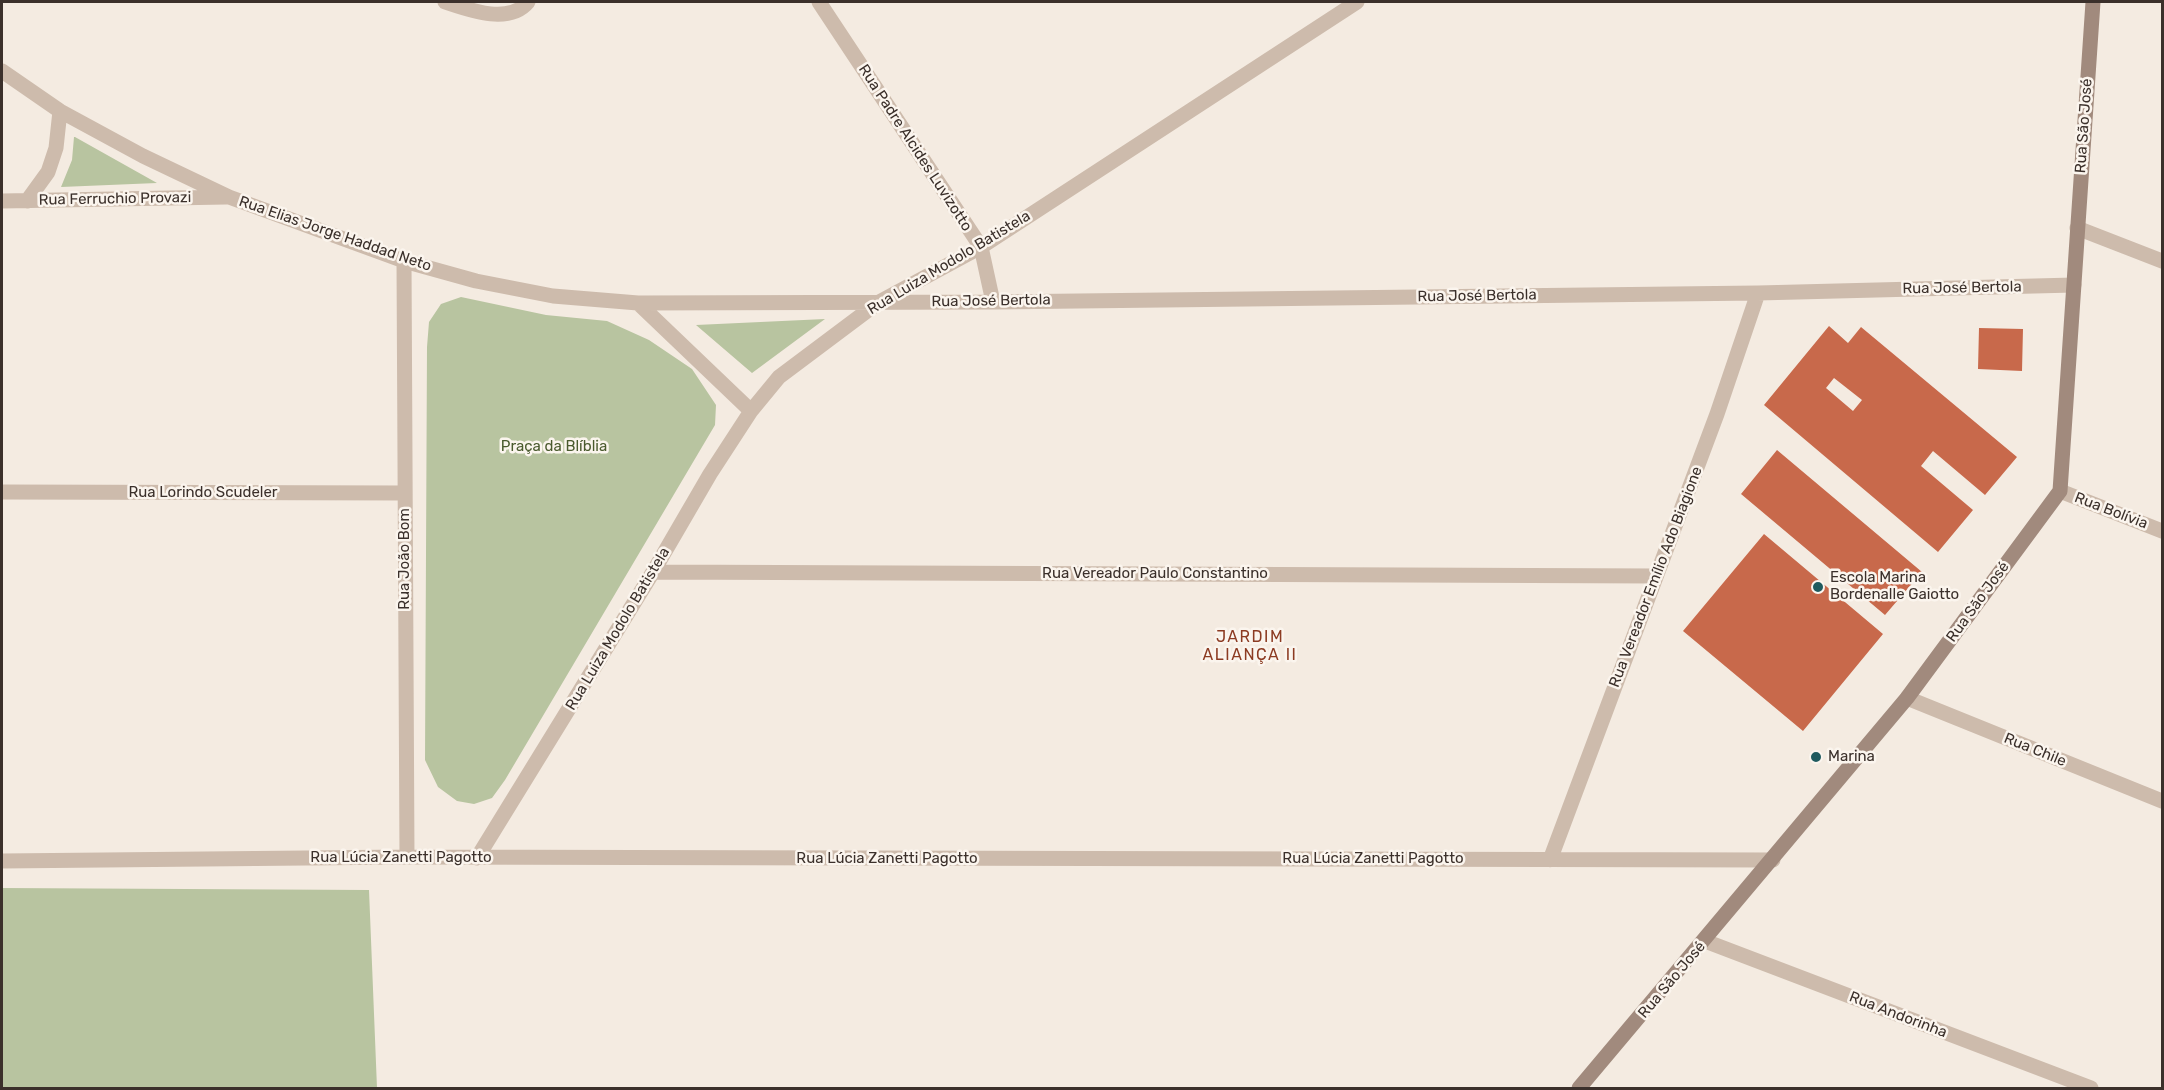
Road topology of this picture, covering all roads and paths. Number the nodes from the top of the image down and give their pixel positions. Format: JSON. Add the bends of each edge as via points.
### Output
{"nodes":[{"id":1,"x":445,"y":2,"type":"edge"},
{"id":2,"x":528,"y":2,"type":"edge"},
{"id":3,"x":819,"y":2,"type":"edge"},
{"id":4,"x":1356,"y":2,"type":"edge"},
{"id":5,"x":2093,"y":2,"type":"edge"},
{"id":6,"x":2,"y":71,"type":"edge"},
{"id":7,"x":60,"y":111,"type":"junction"},
{"id":8,"x":229,"y":197,"type":"junction"},
{"id":9,"x":2,"y":201,"type":"edge"},
{"id":10,"x":27,"y":201,"type":"junction"},
{"id":11,"x":2077,"y":228,"type":"junction"},
{"id":12,"x":981,"y":247,"type":"junction"},
{"id":13,"x":404,"y":261,"type":"junction"},
{"id":14,"x":2163,"y":261,"type":"edge"},
{"id":15,"x":2074,"y":285,"type":"junction"},
{"id":16,"x":1758,"y":293,"type":"junction"},
{"id":17,"x":879,"y":302,"type":"junction"},
{"id":18,"x":993,"y":302,"type":"junction"},
{"id":19,"x":638,"y":303,"type":"junction"},
{"id":20,"x":751,"y":411,"type":"junction"},
{"id":21,"x":2060,"y":491,"type":"junction"},
{"id":22,"x":2,"y":492,"type":"edge"},
{"id":23,"x":405,"y":493,"type":"junction"},
{"id":24,"x":2163,"y":531,"type":"edge"},
{"id":25,"x":653,"y":572,"type":"junction"},
{"id":26,"x":1656,"y":576,"type":"junction"},
{"id":27,"x":1907,"y":698,"type":"junction"},
{"id":28,"x":2163,"y":801,"type":"edge"},
{"id":29,"x":407,"y":857,"type":"junction"},
{"id":30,"x":477,"y":858,"type":"junction"},
{"id":31,"x":1551,"y":860,"type":"junction"},
{"id":32,"x":1773,"y":860,"type":"junction"},
{"id":33,"x":2,"y":861,"type":"edge"},
{"id":34,"x":1706,"y":941,"type":"junction"},
{"id":35,"x":1579,"y":1089,"type":"edge"},
{"id":36,"x":2091,"y":1089,"type":"edge"}],
"edges":[{"from":1,"to":2,"type":"street","via":[[471,11],[504,14]]},
{"from":3,"to":12,"type":"street","name":"Rua Padre Alcides Luvizotto"},
{"from":4,"to":12,"type":"street","name":"Rua Luiza Modolo Batistela"},
{"from":5,"to":11,"type":"street","name":"Rua São José"},
{"from":6,"to":7,"type":"street","name":"Rua Elias Jorge Haddad Neto"},
{"from":7,"to":8,"type":"street","name":"Rua Elias Jorge Haddad Neto"},
{"from":7,"to":10,"type":"street","via":[[56,148],[48,172]]},
{"from":8,"to":10,"type":"street","name":"Rua Ferruchio Provazi"},
{"from":8,"to":13,"type":"street","name":"Rua Elias Jorge Haddad Neto"},
{"from":9,"to":10,"type":"street","name":"Rua Ferruchio Provazi"},
{"from":11,"to":14,"type":"street"},
{"from":11,"to":15,"type":"street","name":"Rua São José"},
{"from":12,"to":17,"type":"street","name":"Rua Luiza Modolo Batistela"},
{"from":12,"to":18,"type":"street","name":"Rua Padre Alcides Luvizotto"},
{"from":13,"to":19,"type":"street","name":"Rua Elias Jorge Haddad Neto","via":[[476,281],[553,296]]},
{"from":13,"to":23,"type":"street","name":"Rua João Bom"},
{"from":15,"to":16,"type":"street","name":"Rua José Bertola"},
{"from":15,"to":21,"type":"street","name":"Rua São José"},
{"from":16,"to":18,"type":"street","name":"Rua José Bertola"},
{"from":16,"to":26,"type":"street","name":"Rua Vereador Emílio Ado Biagione"},
{"from":17,"to":18,"type":"street","name":"Rua José Bertola"},
{"from":17,"to":19,"type":"street","name":"Rua Elias Jorge Haddad Neto"},
{"from":17,"to":20,"type":"street","name":"Rua Luiza Modolo Batistela","via":[[779,377]]},
{"from":19,"to":20,"type":"street"},
{"from":20,"to":25,"type":"street","name":"Rua Luiza Modolo Batistela"},
{"from":21,"to":24,"type":"street","name":"Rua Bolívia"},
{"from":21,"to":27,"type":"street","name":"Rua São José"},
{"from":22,"to":23,"type":"street","name":"Rua Lorindo Scudeler"},
{"from":23,"to":29,"type":"street","name":"Rua João Bom"},
{"from":25,"to":26,"type":"street","name":"Rua Vereador Paulo Constantino"},
{"from":25,"to":30,"type":"street","name":"Rua Luiza Modolo Batistela"},
{"from":26,"to":31,"type":"street","name":"Rua Vereador Emílio Ado Biagione"},
{"from":27,"to":28,"type":"street","name":"Rua Chile"},
{"from":27,"to":32,"type":"street","name":"Rua São José"},
{"from":29,"to":30,"type":"street","name":"Rua Lúcia Zanetti Pagotto"},
{"from":29,"to":33,"type":"street","name":"Rua Lúcia Zanetti Pagotto"},
{"from":30,"to":31,"type":"street","name":"Rua Lúcia Zanetti Pagotto"},
{"from":31,"to":32,"type":"street","name":"Rua Lúcia Zanetti Pagotto"},
{"from":32,"to":34,"type":"street","name":"Rua São José"},
{"from":34,"to":35,"type":"street","name":"Rua São José"},
{"from":34,"to":36,"type":"street","name":"Rua Andorinha"}]}
